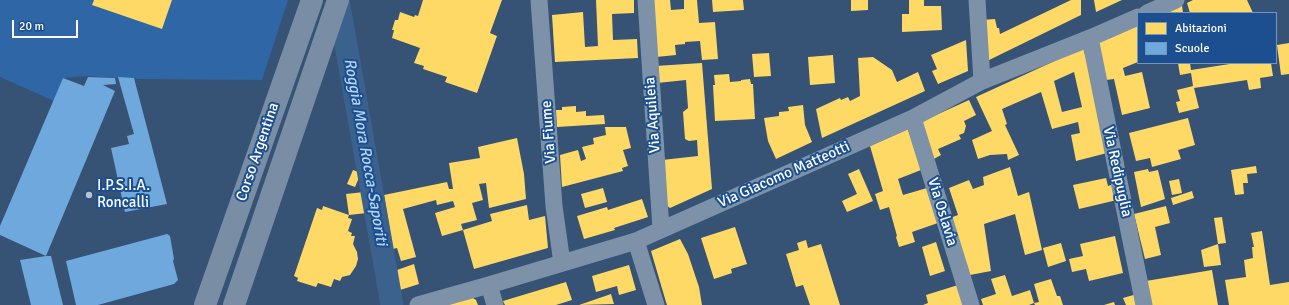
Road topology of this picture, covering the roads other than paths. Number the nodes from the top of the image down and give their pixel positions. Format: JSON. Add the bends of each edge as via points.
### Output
{"nodes":[{"id":1,"x":312,"y":0,"type":"edge"},
{"id":2,"x":539,"y":0,"type":"edge"},
{"id":3,"x":646,"y":0,"type":"edge"},
{"id":4,"x":977,"y":0,"type":"edge"},
{"id":5,"x":1176,"y":0,"type":"edge"},
{"id":6,"x":335,"y":9,"type":"edge"},
{"id":7,"x":1149,"y":12,"type":"edge"},
{"id":8,"x":1137,"y":17,"type":"edge"},
{"id":9,"x":1090,"y":38,"type":"junction"},
{"id":10,"x":982,"y":81,"type":"junction"},
{"id":11,"x":913,"y":118,"type":"junction"},
{"id":12,"x":661,"y":230,"type":"junction"},
{"id":13,"x":636,"y":241,"type":"junction"},
{"id":14,"x":562,"y":263,"type":"junction"},
{"id":15,"x":490,"y":286,"type":"junction"},
{"id":16,"x":205,"y":305,"type":"edge"},
{"id":17,"x":234,"y":305,"type":"edge"},
{"id":18,"x":418,"y":305,"type":"edge"},
{"id":19,"x":495,"y":305,"type":"edge"},
{"id":20,"x":656,"y":305,"type":"edge"},
{"id":21,"x":971,"y":305,"type":"edge"},
{"id":22,"x":1144,"y":305,"type":"edge"}],
"edges":[{"from":1,"to":16,"type":"main road","name":"Corso Argentina"},
{"from":2,"to":14,"type":"street","name":"Via Fiume","via":[[554,206]]},
{"from":3,"to":12,"type":"street","name":"Via Aquileia"},
{"from":4,"to":10,"type":"street"},
{"from":5,"to":7,"type":"street"},
{"from":6,"to":17,"type":"main road","name":"Corso Argentina"},
{"from":8,"to":9,"type":"street","name":"Via Giacomo Matteotti"},
{"from":9,"to":10,"type":"street","name":"Via Giacomo Matteotti"},
{"from":9,"to":22,"type":"street","name":"Via Redipuglia"},
{"from":10,"to":11,"type":"street","name":"Via Giacomo Matteotti"},
{"from":11,"to":12,"type":"street","name":"Via Giacomo Matteotti"},
{"from":11,"to":21,"type":"street","name":"Via Oslavia"},
{"from":12,"to":13,"type":"street","name":"Via Giacomo Matteotti"},
{"from":13,"to":14,"type":"street","name":"Via Giacomo Matteotti"},
{"from":13,"to":20,"type":"street"},
{"from":14,"to":15,"type":"street","name":"Via Giacomo Matteotti"},
{"from":15,"to":18,"type":"street","name":"Via Giacomo Matteotti"},
{"from":15,"to":19,"type":"street"}]}
